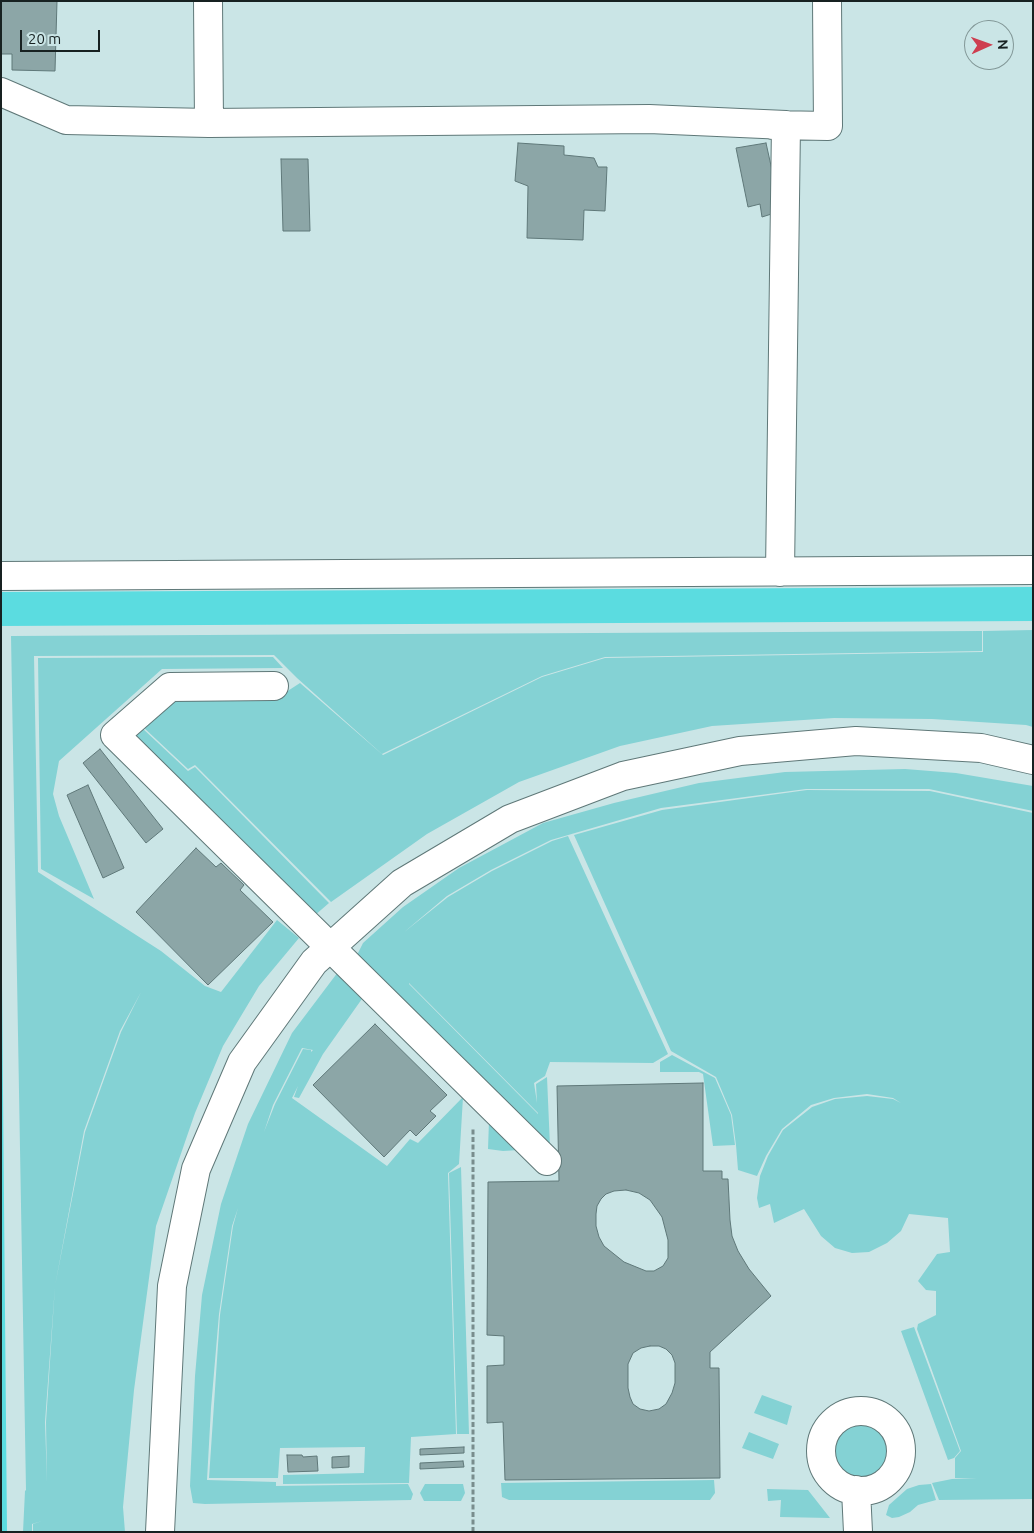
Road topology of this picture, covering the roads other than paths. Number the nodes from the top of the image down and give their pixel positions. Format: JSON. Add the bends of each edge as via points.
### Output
{"nodes":[{"id":1,"x":208,"y":1,"type":"edge"},
{"id":2,"x":827,"y":1,"type":"edge"},
{"id":3,"x":1,"y":92,"type":"edge"},
{"id":4,"x":209,"y":123,"type":"junction"},
{"id":5,"x":773,"y":125,"type":"junction"},
{"id":6,"x":1033,"y":570,"type":"edge"},
{"id":7,"x":780,"y":572,"type":"junction"},
{"id":8,"x":1,"y":576,"type":"edge"},
{"id":9,"x":274,"y":686,"type":"dead end"},
{"id":10,"x":1033,"y":760,"type":"edge"},
{"id":11,"x":330,"y":948,"type":"junction"},
{"id":12,"x":547,"y":1161,"type":"dead end"},
{"id":13,"x":856,"y":1490,"type":"dead end"},
{"id":14,"x":160,"y":1532,"type":"edge"},
{"id":15,"x":858,"y":1532,"type":"edge"}],
"edges":[{"from":1,"to":4,"type":"street"},
{"from":2,"to":5,"type":"street","via":[[828,126]]},
{"from":3,"to":4,"type":"street","via":[[66,120]]},
{"from":4,"to":5,"type":"street","via":[[649,119]]},
{"from":5,"to":7,"type":"street","via":[[786,125]]},
{"from":6,"to":7,"type":"street"},
{"from":7,"to":8,"type":"street"},
{"from":9,"to":11,"type":"street","via":[[170,687],[115,735]]},
{"from":10,"to":11,"type":"street","via":[[981,748],[856,741],[740,751],[624,776],[510,819],[402,883]]},
{"from":11,"to":12,"type":"street"},
{"from":11,"to":14,"type":"street","via":[[314,962],[242,1062],[196,1170],[172,1286]]},
{"from":13,"to":15,"type":"street"}]}
